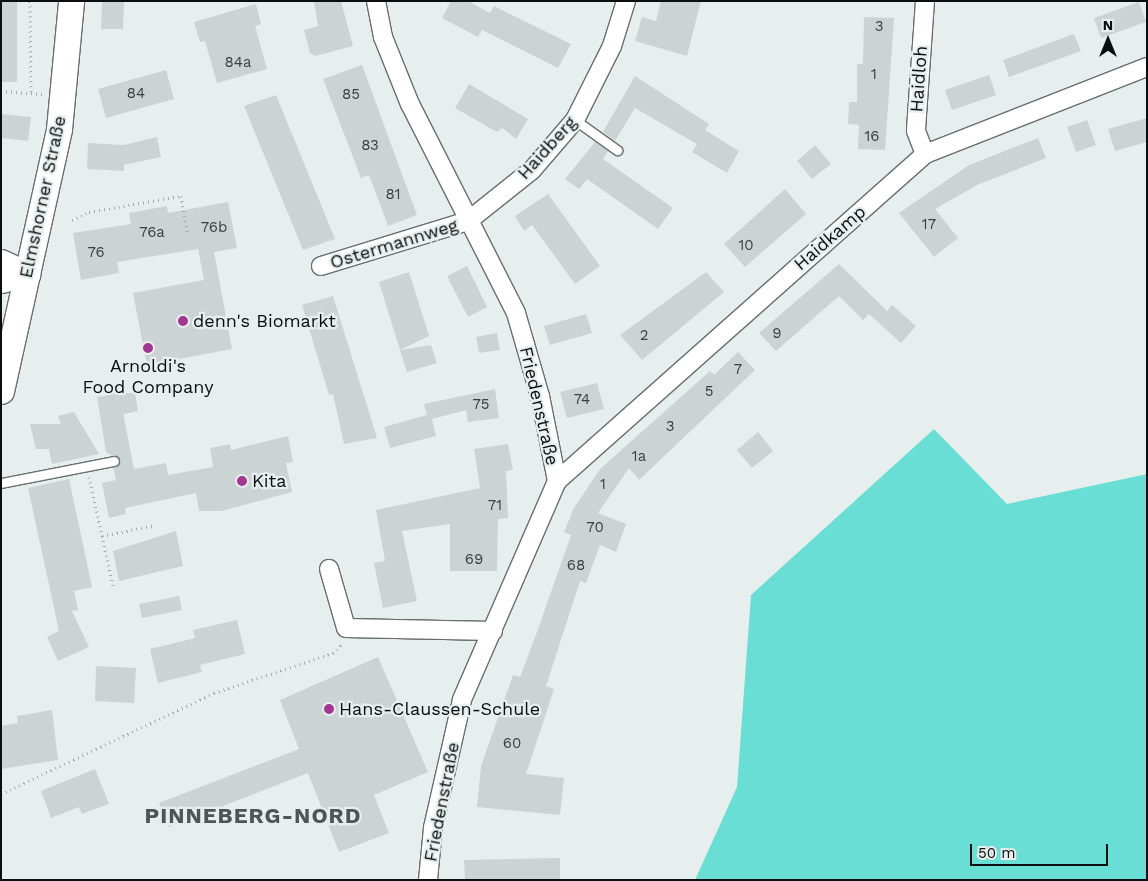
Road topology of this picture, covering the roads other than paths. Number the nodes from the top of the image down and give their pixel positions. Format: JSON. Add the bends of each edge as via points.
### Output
{"nodes":[{"id":1,"x":71,"y":1,"type":"edge"},
{"id":2,"x":376,"y":1,"type":"edge"},
{"id":3,"x":626,"y":1,"type":"edge"},
{"id":4,"x":924,"y":1,"type":"edge"},
{"id":5,"x":1147,"y":67,"type":"edge"},
{"id":6,"x":574,"y":120,"type":"junction"},
{"id":7,"x":617,"y":150,"type":"dead end"},
{"id":8,"x":925,"y":154,"type":"junction"},
{"id":9,"x":468,"y":221,"type":"junction"},
{"id":10,"x":1,"y":262,"type":"edge"},
{"id":11,"x":321,"y":266,"type":"dead end"},
{"id":12,"x":28,"y":274,"type":"junction"},
{"id":13,"x":1,"y":280,"type":"edge"},
{"id":14,"x":1,"y":391,"type":"edge"},
{"id":15,"x":114,"y":461,"type":"dead end"},
{"id":16,"x":557,"y":481,"type":"junction"},
{"id":17,"x":1,"y":483,"type":"edge"},
{"id":18,"x":329,"y":569,"type":"dead end"},
{"id":19,"x":493,"y":631,"type":"junction"},
{"id":20,"x":428,"y":880,"type":"edge"}],
"edges":[{"from":1,"to":12,"type":"main road","name":"Elmshorner Straße","via":[[59,129]]},
{"from":2,"to":9,"type":"street","name":"Friedenstraße","via":[[383,37],[410,104]]},
{"from":3,"to":6,"type":"street","name":"Haidberg","via":[[612,46]]},
{"from":4,"to":8,"type":"street","name":"Haidloh","via":[[916,131]]},
{"from":5,"to":8,"type":"street","name":"Haidkamp"},
{"from":6,"to":7,"type":"lane"},
{"from":6,"to":9,"type":"street","name":"Haidberg","via":[[532,170]]},
{"from":8,"to":16,"type":"street","name":"Haidkamp"},
{"from":9,"to":11,"type":"street","name":"Ostermannweg"},
{"from":9,"to":16,"type":"street","name":"Friedenstraße","via":[[516,313],[540,396]]},
{"from":10,"to":12,"type":"main road"},
{"from":12,"to":13,"type":"main road"},
{"from":12,"to":14,"type":"main road","name":"Elmshorner Straße"},
{"from":15,"to":17,"type":"lane"},
{"from":16,"to":19,"type":"street","name":"Friedenstraße"},
{"from":18,"to":19,"type":"street","via":[[346,628]]},
{"from":19,"to":20,"type":"street","name":"Friedenstraße","via":[[462,700],[434,828]]}]}
